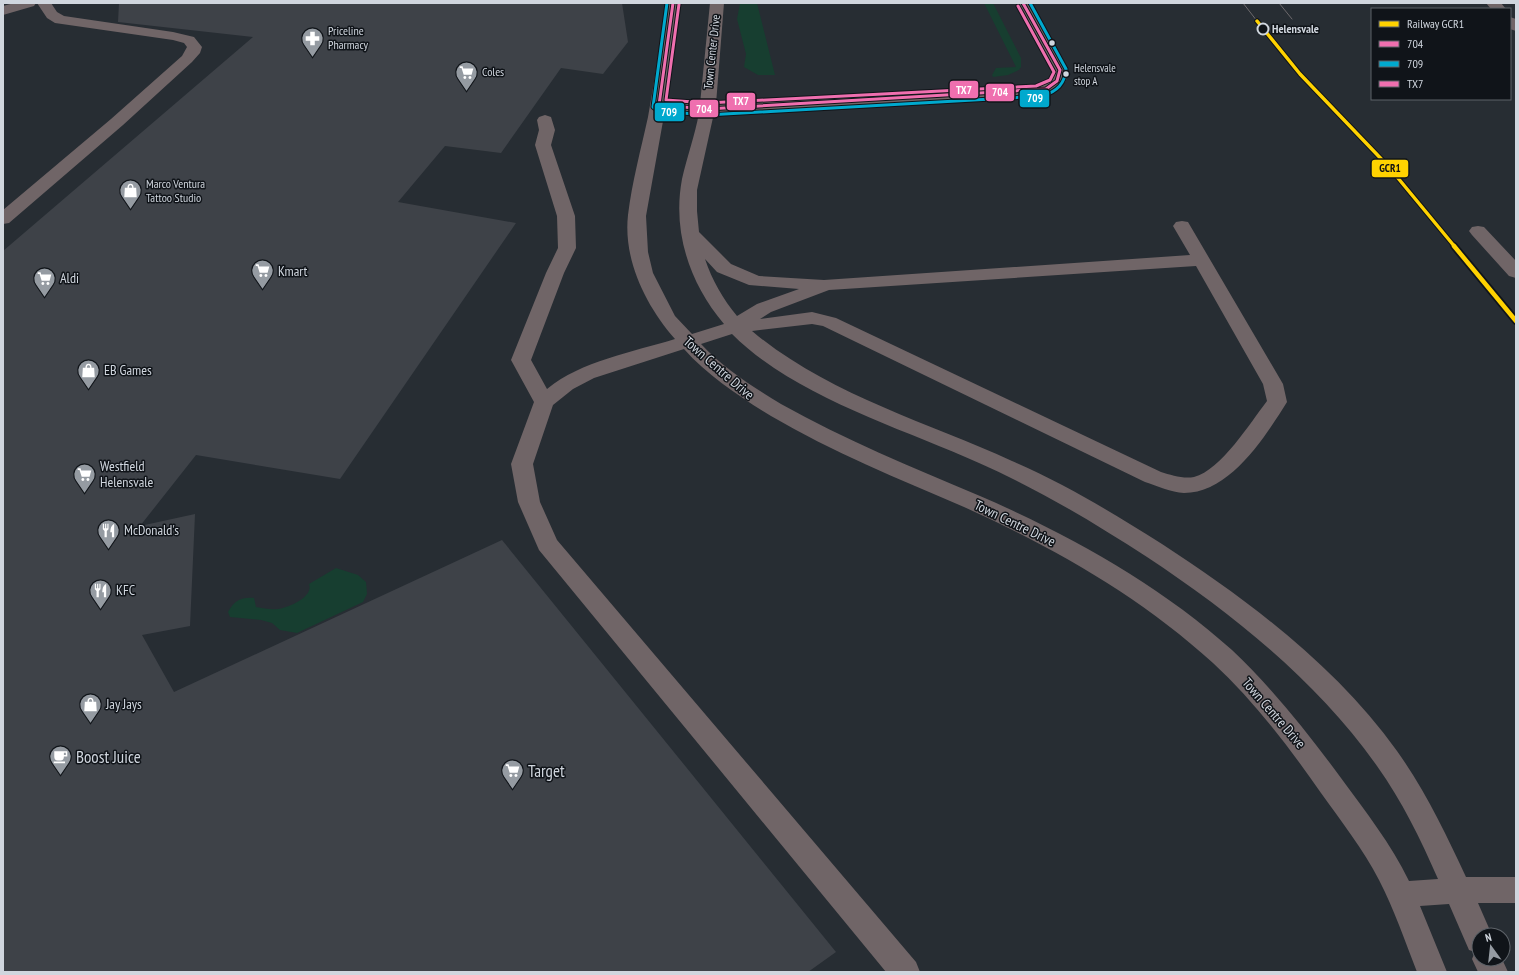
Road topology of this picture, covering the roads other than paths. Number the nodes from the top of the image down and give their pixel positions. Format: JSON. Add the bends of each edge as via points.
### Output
{"nodes":[{"id":1,"x":29,"y":3,"type":"edge"},
{"id":2,"x":44,"y":3,"type":"edge"},
{"id":3,"x":673,"y":3,"type":"edge"},
{"id":4,"x":717,"y":3,"type":"edge"},
{"id":5,"x":1023,"y":3,"type":"edge"},
{"id":6,"x":3,"y":11,"type":"edge"},
{"id":7,"x":658,"y":105,"type":"junction"},
{"id":8,"x":707,"y":109,"type":"junction"},
{"id":9,"x":545,"y":120,"type":"dead end"},
{"id":10,"x":3,"y":219,"type":"edge"},
{"id":11,"x":1182,"y":226,"type":"dead end"},
{"id":12,"x":1478,"y":231,"type":"dead end"},
{"id":13,"x":691,"y":234,"type":"junction"},
{"id":14,"x":1202,"y":260,"type":"junction"},
{"id":15,"x":1516,"y":272,"type":"edge"},
{"id":16,"x":826,"y":285,"type":"junction"},
{"id":17,"x":735,"y":327,"type":"junction"},
{"id":18,"x":686,"y":342,"type":"junction"},
{"id":19,"x":544,"y":402,"type":"junction"},
{"id":20,"x":1458,"y":890,"type":"junction"},
{"id":21,"x":1516,"y":890,"type":"edge"},
{"id":22,"x":1401,"y":895,"type":"junction"},
{"id":23,"x":1474,"y":927,"type":"edge"},
{"id":24,"x":905,"y":972,"type":"edge"},
{"id":25,"x":1432,"y":972,"type":"edge"}],
"edges":[{"from":1,"to":6,"type":"street"},
{"from":2,"to":10,"type":"street","via":[[52,15],[60,20],[173,36],[189,40],[195,47],[187,59],[117,122]]},
{"from":3,"to":7,"type":"street"},
{"from":4,"to":8,"type":"street","name":"Town Center Drive"},
{"from":5,"to":8,"type":"street","via":[[1060,70],[1059,81],[1045,90]]},
{"from":7,"to":8,"type":"street"},
{"from":7,"to":18,"type":"street","name":"Town Centre Drive","via":[[637,216],[638,233],[644,272],[652,294]]},
{"from":8,"to":13,"type":"street","name":"Town Center Drive","via":[[688,201]]},
{"from":9,"to":19,"type":"street","via":[[547,130],[543,145],[566,216],[566,248],[521,360]]},
{"from":11,"to":14,"type":"street"},
{"from":12,"to":15,"type":"street"},
{"from":13,"to":16,"type":"street","via":[[724,268],[756,281]]},
{"from":13,"to":17,"type":"street","name":"Town Center Drive","via":[[701,274]]},
{"from":14,"to":16,"type":"street"},
{"from":14,"to":17,"type":"street","via":[[1273,384],[1277,402],[1229,465],[1209,480],[1184,486],[1153,477],[829,322],[812,318]]},
{"from":16,"to":17,"type":"street","via":[[764,308]]},
{"from":17,"to":18,"type":"street"},
{"from":17,"to":20,"type":"street","via":[[778,361],[816,385],[1026,476],[1078,502],[1228,601],[1319,679],[1387,758],[1413,799]]},
{"from":18,"to":19,"type":"street","via":[[587,373],[566,384]]},
{"from":18,"to":22,"type":"street","name":"Town Centre Drive","via":[[729,380],[759,402],[824,436],[1018,522],[1073,552],[1140,594],[1203,640],[1243,676],[1279,715],[1368,838],[1388,868]]},
{"from":19,"to":24,"type":"street","via":[[522,464],[529,502],[547,544]]},
{"from":20,"to":21,"type":"street"},
{"from":20,"to":22,"type":"street"},
{"from":20,"to":23,"type":"street"},
{"from":22,"to":25,"type":"street","name":"Town Centre Drive"}]}
